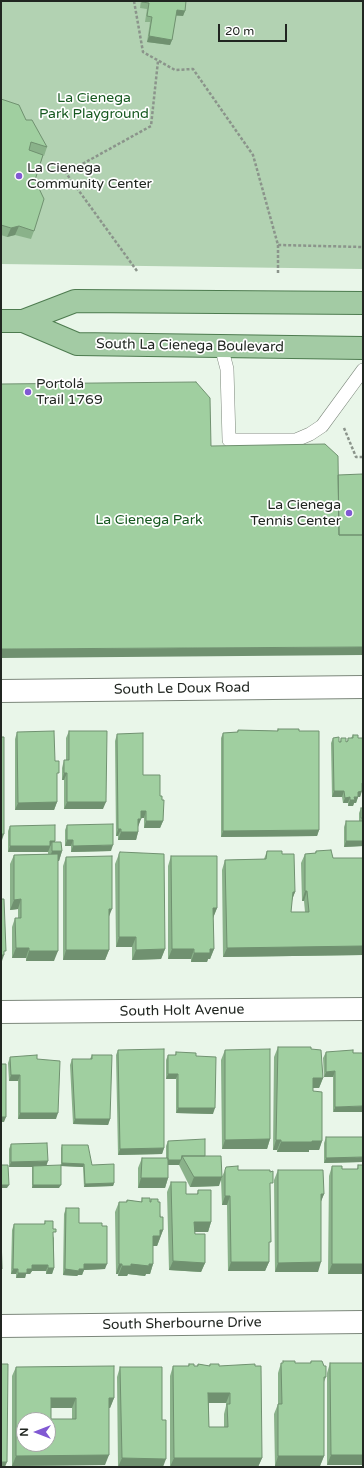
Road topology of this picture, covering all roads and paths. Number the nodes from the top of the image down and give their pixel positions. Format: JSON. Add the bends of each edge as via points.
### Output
{"nodes":[{"id":1,"x":134,"y":1,"type":"edge"},
{"id":2,"x":158,"y":61,"type":"junction"},
{"id":3,"x":278,"y":245,"type":"junction"},
{"id":4,"x":363,"y":247,"type":"edge"},
{"id":5,"x":137,"y":271,"type":"dead end"},
{"id":6,"x":278,"y":273,"type":"dead end"},
{"id":7,"x":363,"y":303,"type":"edge"},
{"id":8,"x":1,"y":321,"type":"edge"},
{"id":9,"x":23,"y":321,"type":"junction"},
{"id":10,"x":221,"y":346,"type":"junction"},
{"id":11,"x":363,"y":348,"type":"edge"},
{"id":12,"x":363,"y":370,"type":"edge"},
{"id":13,"x":332,"y":412,"type":"junction"},
{"id":14,"x":229,"y":440,"type":"junction"},
{"id":15,"x":229,"y":454,"type":"edge"},
{"id":16,"x":363,"y":456,"type":"edge"},
{"id":17,"x":363,"y":687,"type":"edge"},
{"id":18,"x":1,"y":691,"type":"edge"},
{"id":19,"x":363,"y":1009,"type":"edge"},
{"id":20,"x":1,"y":1012,"type":"edge"},
{"id":21,"x":363,"y":1322,"type":"edge"},
{"id":22,"x":1,"y":1326,"type":"edge"}],
"edges":[{"from":1,"to":2,"type":"path","via":[[143,52]]},
{"from":2,"to":3,"type":"path","via":[[175,70],[193,69],[253,155]]},
{"from":2,"to":5,"type":"path","via":[[151,126],[66,173]]},
{"from":3,"to":4,"type":"path"},
{"from":3,"to":6,"type":"path"},
{"from":7,"to":9,"type":"main road","name":"South La Cienega Boulevard","via":[[75,301]]},
{"from":8,"to":9,"type":"main road","name":"South La Cienega Boulevard"},
{"from":9,"to":10,"type":"main road","name":"South La Cienega Boulevard","via":[[77,344]]},
{"from":10,"to":11,"type":"main road","name":"South La Cienega Boulevard"},
{"from":10,"to":14,"type":"lane","via":[[227,369]]},
{"from":12,"to":13,"type":"lane"},
{"from":13,"to":14,"type":"lane","via":[[310,440]]},
{"from":13,"to":16,"type":"path","via":[[340,419],[356,457]]},
{"from":14,"to":15,"type":"lane"},
{"from":17,"to":18,"type":"street","name":"South Le Doux Road"},
{"from":19,"to":20,"type":"street","name":"South Holt Avenue"},
{"from":21,"to":22,"type":"street","name":"South Sherbourne Drive"}]}
